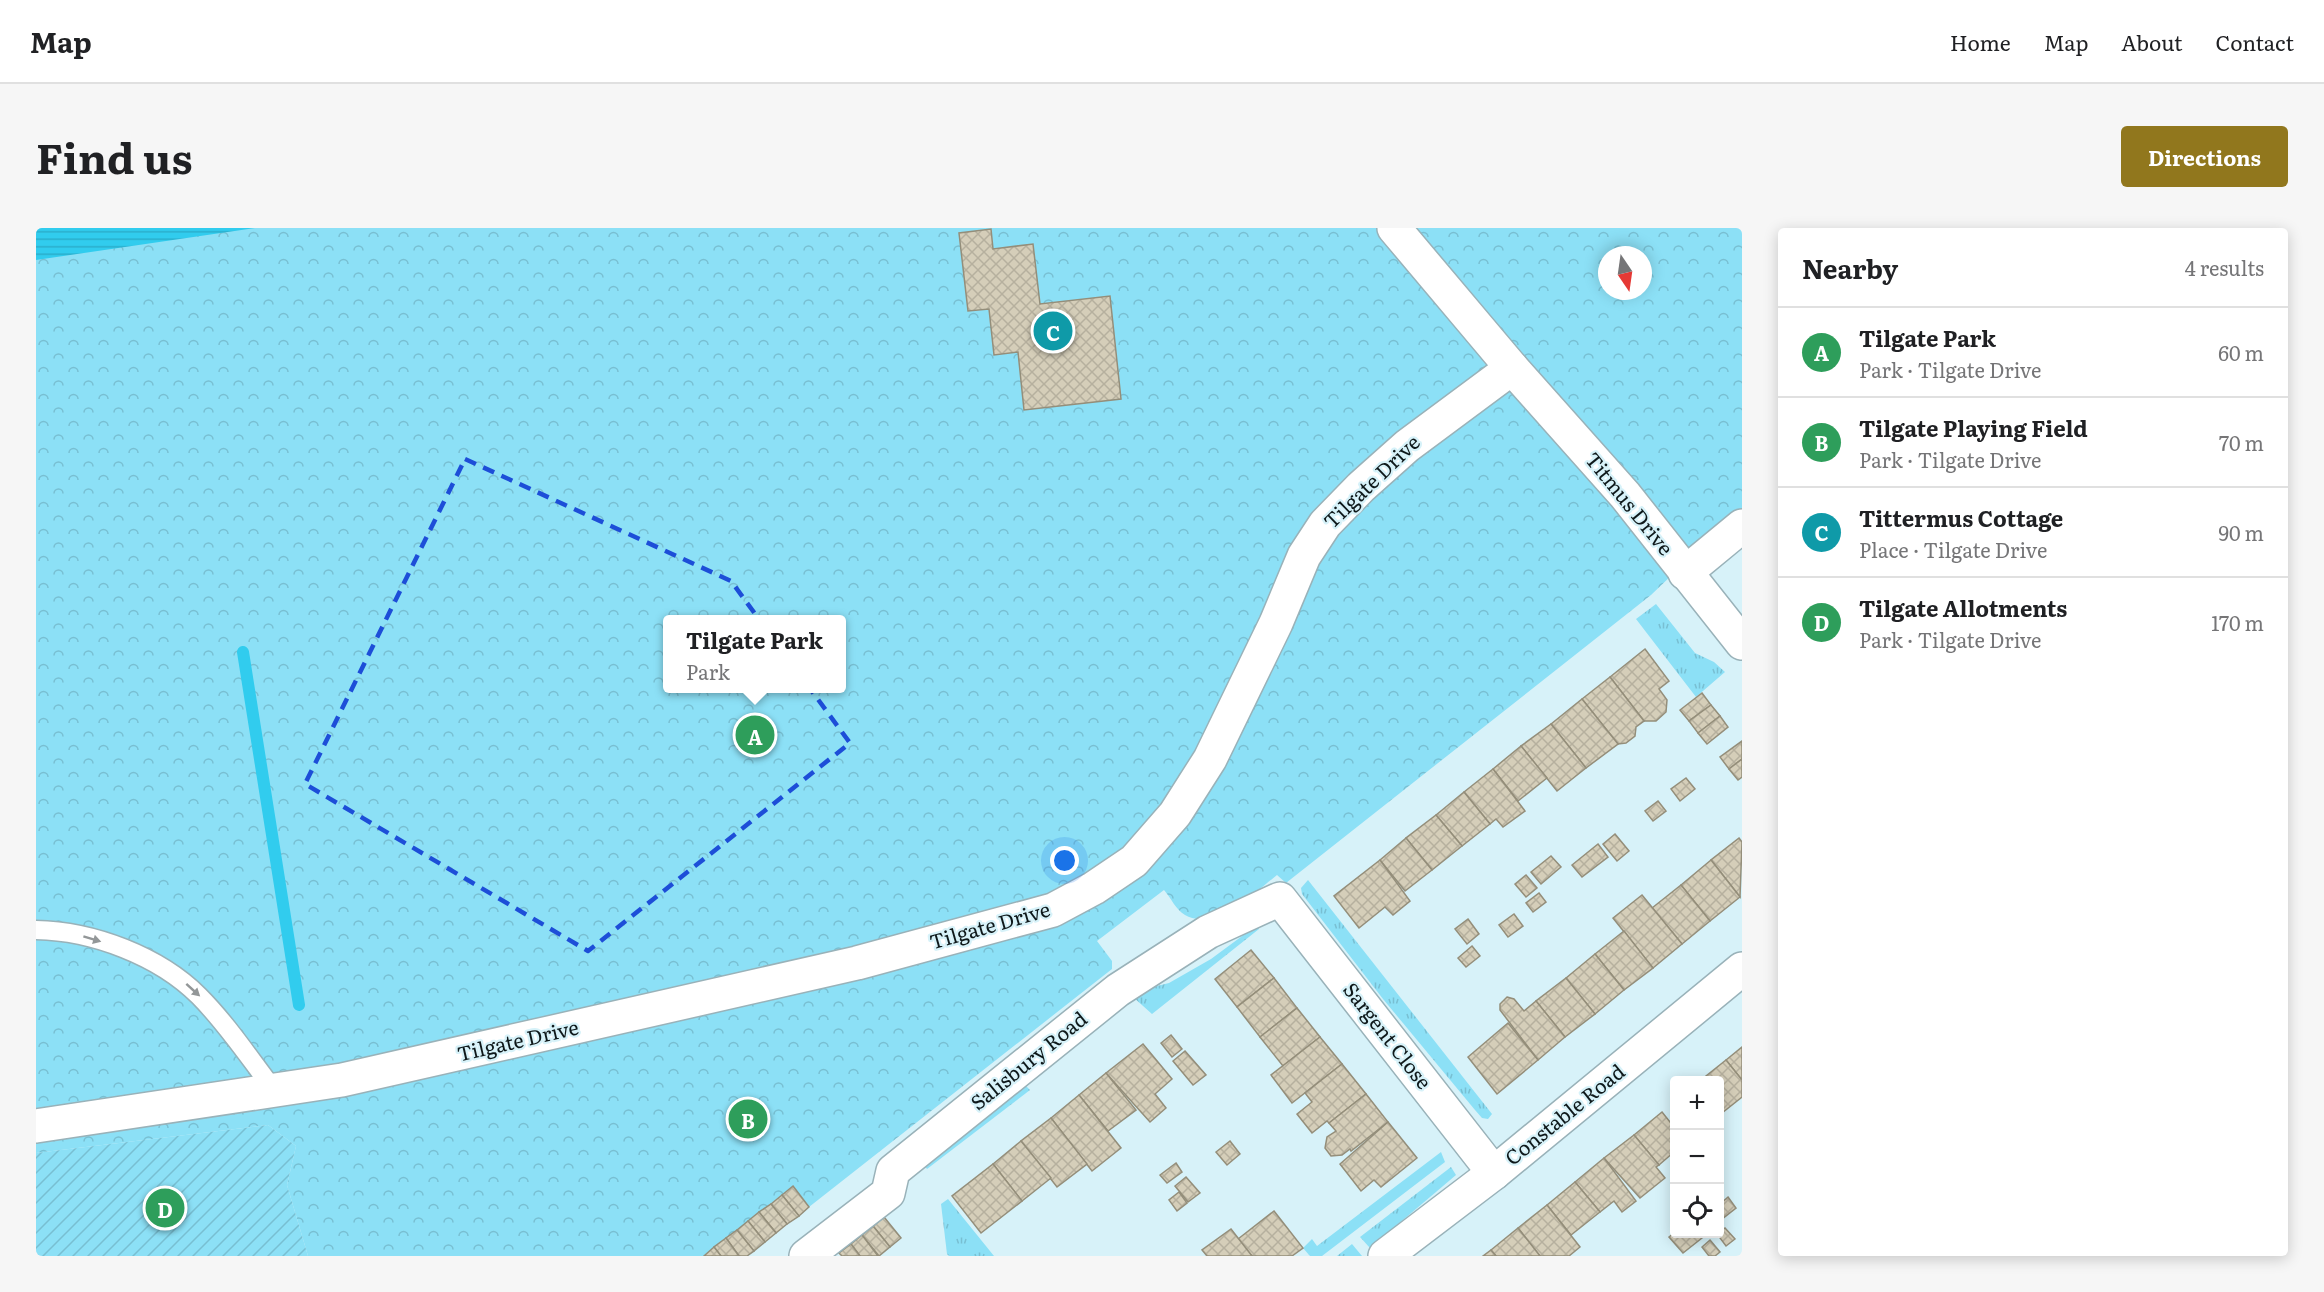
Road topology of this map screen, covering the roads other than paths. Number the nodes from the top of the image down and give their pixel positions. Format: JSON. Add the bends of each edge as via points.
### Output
{"nodes":[{"id":1,"x":1394,"y":228,"type":"edge"},
{"id":2,"x":1512,"y":368,"type":"junction"},
{"id":3,"x":1742,"y":526,"type":"edge"},
{"id":4,"x":1685,"y":573,"type":"junction"},
{"id":5,"x":1742,"y":643,"type":"edge"},
{"id":6,"x":1280,"y":899,"type":"joint"},
{"id":7,"x":36,"y":930,"type":"edge"},
{"id":8,"x":1742,"y":969,"type":"edge"},
{"id":9,"x":274,"y":1090,"type":"junction"},
{"id":10,"x":36,"y":1126,"type":"edge"},
{"id":11,"x":1494,"y":1173,"type":"junction"},
{"id":12,"x":806,"y":1256,"type":"edge"},
{"id":13,"x":1385,"y":1256,"type":"edge"}],
"edges":[{"from":1,"to":2,"type":"street"},
{"from":2,"to":4,"type":"street","name":"Titmus Drive","via":[[1625,495]]},
{"from":2,"to":9,"type":"street","name":"Tilgate Drive","via":[[1407,446],[1325,524],[1304,556],[1210,759],[1175,814],[1134,861],[1094,888],[1053,910],[857,963],[342,1080]]},
{"from":3,"to":4,"type":"street"},
{"from":4,"to":5,"type":"street","name":"Titmus Drive"},
{"from":6,"to":11,"type":"street","name":"Sargent Close"},
{"from":6,"to":12,"type":"street","name":"Salisbury Road","via":[[1208,932],[1118,990],[893,1171],[888,1192]]},
{"from":7,"to":9,"type":"lane","one_way":true,"via":[[81,936],[119,948],[174,974],[200,997]]},
{"from":8,"to":11,"type":"street","name":"Constable Road"},
{"from":9,"to":10,"type":"street","name":"Tilgate Drive"},
{"from":11,"to":13,"type":"street","name":"Constable Road"}]}
